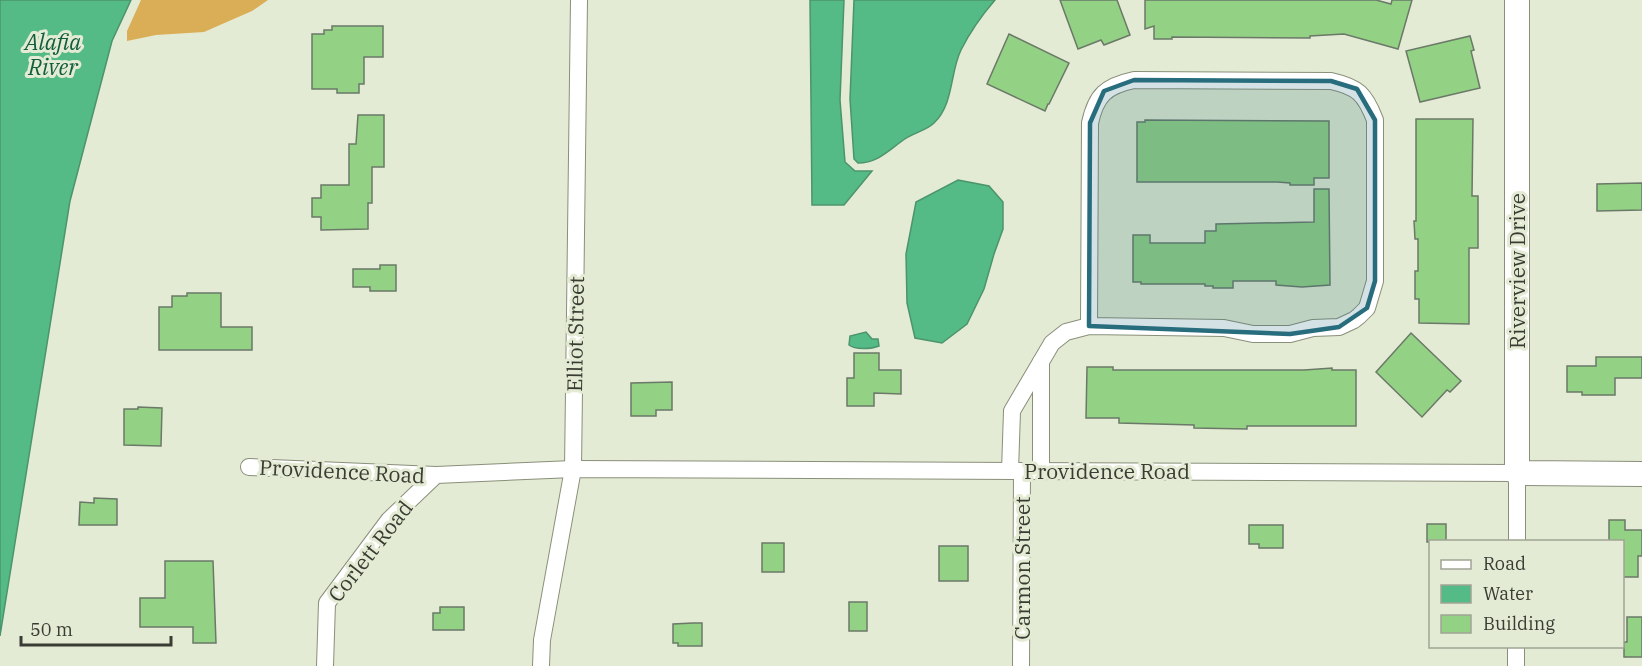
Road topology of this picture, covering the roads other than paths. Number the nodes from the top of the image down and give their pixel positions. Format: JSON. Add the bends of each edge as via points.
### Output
{"nodes":[{"id":1,"x":579,"y":0,"type":"edge"},
{"id":2,"x":1518,"y":0,"type":"edge"},
{"id":3,"x":1089,"y":326,"type":"junction"},
{"id":4,"x":1041,"y":362,"type":"junction"},
{"id":5,"x":249,"y":467,"type":"dead end"},
{"id":6,"x":573,"y":469,"type":"junction"},
{"id":7,"x":1016,"y":471,"type":"junction"},
{"id":8,"x":1041,"y":471,"type":"junction"},
{"id":9,"x":1517,"y":473,"type":"junction"},
{"id":10,"x":1642,"y":474,"type":"edge"},
{"id":11,"x":436,"y":475,"type":"junction"},
{"id":12,"x":1517,"y":540,"type":"edge"},
{"id":13,"x":1516,"y":648,"type":"edge"},
{"id":14,"x":325,"y":666,"type":"edge"},
{"id":15,"x":541,"y":666,"type":"edge"},
{"id":16,"x":1021,"y":666,"type":"edge"},
{"id":17,"x":1516,"y":666,"type":"edge"}],
"edges":[{"from":1,"to":6,"type":"street","name":"Elliot Street"},
{"from":2,"to":9,"type":"street","name":"Riverview Drive"},
{"from":3,"to":3,"type":"street","via":[[1224,328],[1253,334],[1290,334],[1339,327],[1354,320],[1367,308],[1375,281],[1375,120],[1368,102],[1357,89],[1331,81],[1134,80],[1104,91],[1094,106],[1090,123]]},
{"from":3,"to":4,"type":"street","name":"Carmon Street","via":[[1066,332],[1052,344]]},
{"from":4,"to":7,"type":"street","name":"Carmon Street","via":[[1012,411]]},
{"from":4,"to":8,"type":"street"},
{"from":5,"to":11,"type":"street","name":"Providence Road"},
{"from":6,"to":7,"type":"street","name":"Providence Road"},
{"from":6,"to":11,"type":"street"},
{"from":6,"to":15,"type":"street","name":"Elliot Street","via":[[542,640]]},
{"from":7,"to":8,"type":"street","name":"Providence Road"},
{"from":7,"to":16,"type":"street","name":"Carmon Street"},
{"from":8,"to":9,"type":"street","name":"Providence Road"},
{"from":9,"to":10,"type":"street","name":"Providence Road"},
{"from":9,"to":12,"type":"street","name":"Riverview Drive"},
{"from":11,"to":14,"type":"street","name":"Corlett Road","via":[[389,520],[327,603]]},
{"from":13,"to":17,"type":"street"}]}
